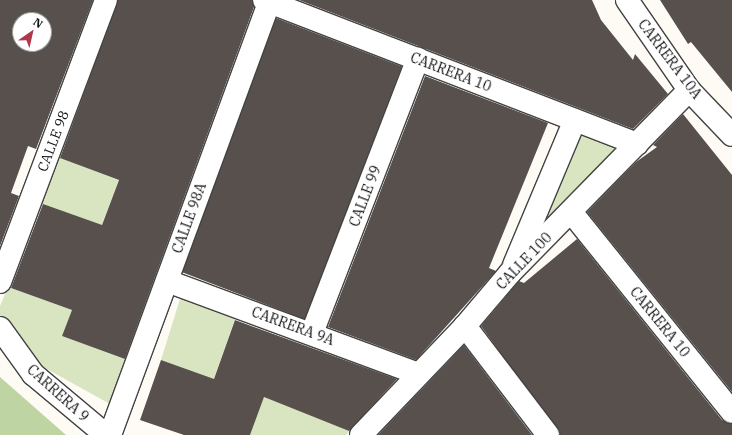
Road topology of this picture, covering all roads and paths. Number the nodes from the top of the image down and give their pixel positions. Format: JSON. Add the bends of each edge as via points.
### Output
{"nodes":[{"id":1,"x":106,"y":0,"type":"edge"},
{"id":2,"x":627,"y":0,"type":"edge"},
{"id":3,"x":267,"y":1,"type":"edge"},
{"id":4,"x":418,"y":58,"type":"junction"},
{"id":5,"x":690,"y":90,"type":"junction"},
{"id":6,"x":574,"y":120,"type":"junction"},
{"id":7,"x":731,"y":133,"type":"edge"},
{"id":8,"x":637,"y":144,"type":"junction"},
{"id":9,"x":572,"y":213,"type":"junction"},
{"id":10,"x":510,"y":273,"type":"junction"},
{"id":11,"x":166,"y":281,"type":"junction"},
{"id":12,"x":0,"y":282,"type":"edge"},
{"id":13,"x":465,"y":326,"type":"junction"},
{"id":14,"x":0,"y":328,"type":"edge"},
{"id":15,"x":312,"y":333,"type":"junction"},
{"id":16,"x":418,"y":374,"type":"junction"},
{"id":17,"x":732,"y":412,"type":"edge"},
{"id":18,"x":106,"y":435,"type":"edge"},
{"id":19,"x":110,"y":435,"type":"edge"},
{"id":20,"x":361,"y":435,"type":"edge"},
{"id":21,"x":548,"y":435,"type":"edge"}],
"edges":[{"from":1,"to":12,"type":"street","name":"CALLE 98"},
{"from":2,"to":5,"type":"street","name":"CARRERA 10A"},
{"from":3,"to":4,"type":"street","name":"CARRERA 10"},
{"from":3,"to":11,"type":"street","name":"CALLE 98A"},
{"from":4,"to":6,"type":"street","name":"CARRERA 10"},
{"from":4,"to":15,"type":"street","name":"CALLE 99"},
{"from":5,"to":7,"type":"street","name":"CARRERA 10A"},
{"from":5,"to":8,"type":"street","name":"CALLE 100"},
{"from":6,"to":8,"type":"street","name":"CARRERA 10"},
{"from":6,"to":10,"type":"street"},
{"from":8,"to":9,"type":"street","name":"CALLE 100"},
{"from":9,"to":10,"type":"street","name":"CALLE 100"},
{"from":9,"to":17,"type":"street","name":"CARRERA 10"},
{"from":10,"to":13,"type":"street","name":"CALLE 100"},
{"from":11,"to":15,"type":"street","name":"CARRERA 9A"},
{"from":11,"to":19,"type":"street","name":"CALLE 98A"},
{"from":13,"to":16,"type":"street","name":"CALLE 100"},
{"from":13,"to":21,"type":"street"},
{"from":14,"to":18,"type":"street","name":"CARRERA 9","via":[[32,374]]},
{"from":15,"to":16,"type":"street","name":"CARRERA 9A"},
{"from":16,"to":20,"type":"street","name":"CALLE 100"}]}
